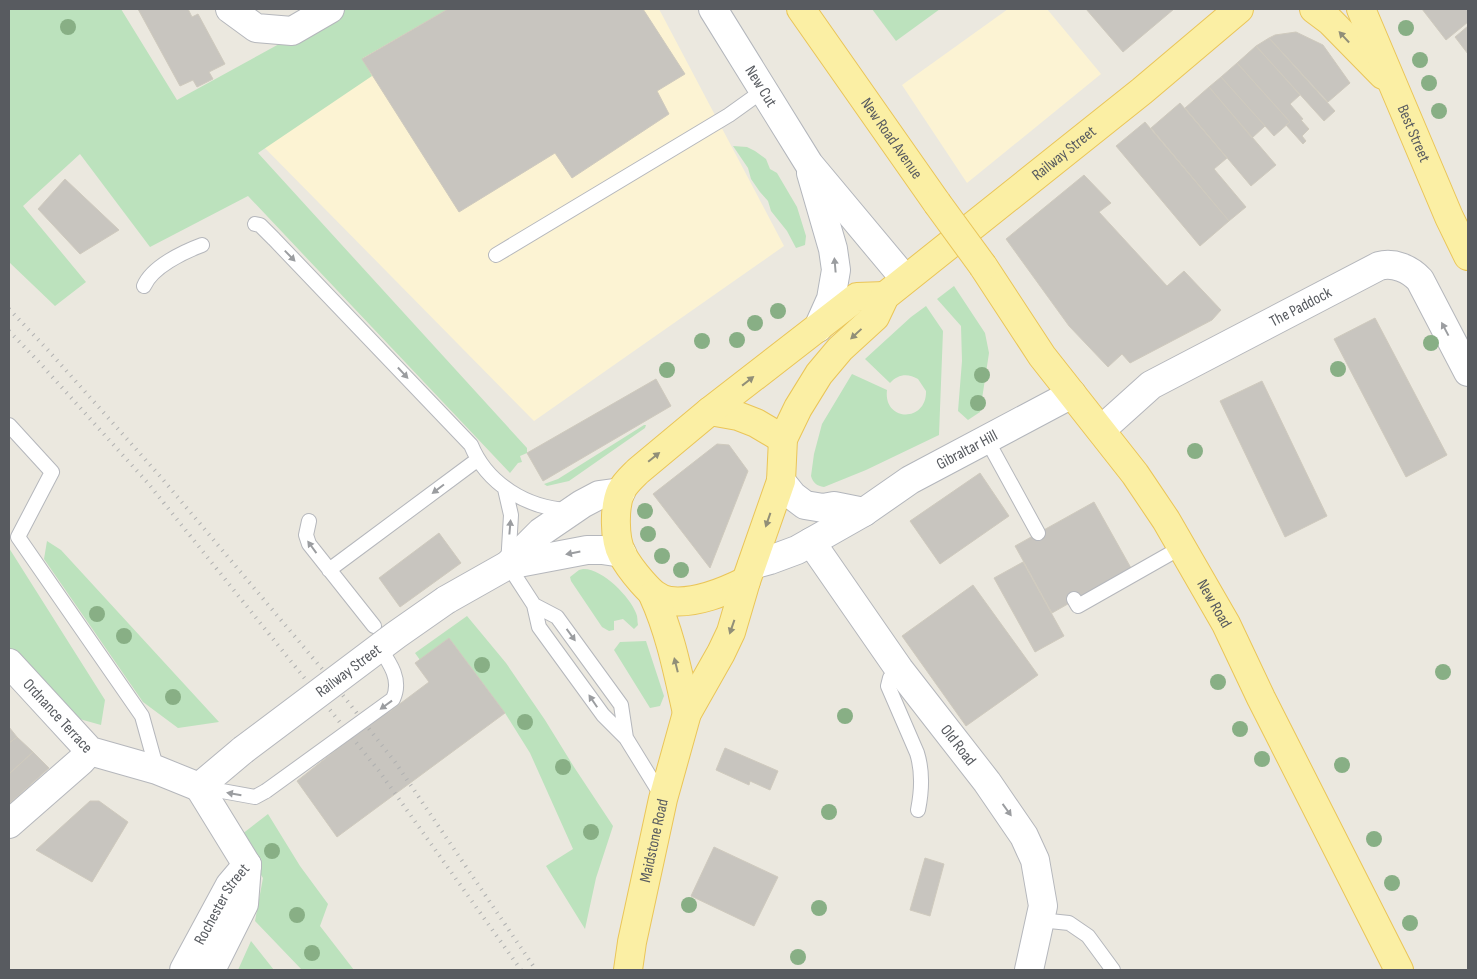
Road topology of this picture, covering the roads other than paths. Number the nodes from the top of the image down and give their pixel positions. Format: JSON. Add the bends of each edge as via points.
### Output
{"nodes":[{"id":1,"x":230,"y":9,"type":"edge"},
{"id":2,"x":330,"y":9,"type":"edge"},
{"id":3,"x":713,"y":9,"type":"edge"},
{"id":4,"x":801,"y":9,"type":"edge"},
{"id":5,"x":1240,"y":9,"type":"edge"},
{"id":6,"x":1314,"y":9,"type":"edge"},
{"id":7,"x":1361,"y":9,"type":"edge"},
{"id":8,"x":1392,"y":83,"type":"junction"},
{"id":9,"x":764,"y":90,"type":"junction"},
{"id":10,"x":809,"y":164,"type":"junction"},
{"id":11,"x":255,"y":224,"type":"dead end"},
{"id":12,"x":202,"y":245,"type":"dead end"},
{"id":13,"x":496,"y":256,"type":"dead end"},
{"id":14,"x":1468,"y":256,"type":"edge"},
{"id":15,"x":983,"y":266,"type":"joint"},
{"id":16,"x":144,"y":286,"type":"dead end"},
{"id":17,"x":895,"y":287,"type":"junction"},
{"id":18,"x":818,"y":328,"type":"junction"},
{"id":19,"x":1468,"y":372,"type":"edge"},
{"id":20,"x":1072,"y":394,"type":"junction"},
{"id":21,"x":710,"y":412,"type":"junction"},
{"id":22,"x":9,"y":425,"type":"edge"},
{"id":23,"x":1101,"y":430,"type":"junction"},
{"id":24,"x":783,"y":439,"type":"junction"},
{"id":25,"x":987,"y":440,"type":"junction"},
{"id":26,"x":477,"y":460,"type":"junction"},
{"id":27,"x":781,"y":481,"type":"junction"},
{"id":28,"x":505,"y":489,"type":"junction"},
{"id":29,"x":621,"y":492,"type":"junction"},
{"id":30,"x":572,"y":510,"type":"junction"},
{"id":31,"x":864,"y":512,"type":"junction"},
{"id":32,"x":309,"y":521,"type":"dead end"},
{"id":33,"x":1038,"y":533,"type":"dead end"},
{"id":34,"x":811,"y":542,"type":"junction"},
{"id":35,"x":1182,"y":547,"type":"junction"},
{"id":36,"x":622,"y":553,"type":"junction"},
{"id":37,"x":508,"y":565,"type":"junction"},
{"id":38,"x":329,"y":570,"type":"junction"},
{"id":39,"x":749,"y":573,"type":"junction"},
{"id":40,"x":653,"y":594,"type":"junction"},
{"id":41,"x":1074,"y":599,"type":"dead end"},
{"id":42,"x":534,"y":605,"type":"junction"},
{"id":43,"x":377,"y":636,"type":"junction"},
{"id":44,"x":9,"y":663,"type":"edge"},
{"id":45,"x":899,"y":669,"type":"junction"},
{"id":46,"x":688,"y":713,"type":"junction"},
{"id":47,"x":626,"y":738,"type":"junction"},
{"id":48,"x":90,"y":751,"type":"junction"},
{"id":49,"x":157,"y":770,"type":"junction"},
{"id":50,"x":199,"y":787,"type":"junction"},
{"id":51,"x":663,"y":799,"type":"junction"},
{"id":52,"x":918,"y":810,"type":"dead end"},
{"id":53,"x":9,"y":824,"type":"edge"},
{"id":54,"x":247,"y":865,"type":"junction"},
{"id":55,"x":1040,"y":920,"type":"junction"},
{"id":56,"x":184,"y":970,"type":"edge"},
{"id":57,"x":211,"y":970,"type":"edge"},
{"id":58,"x":628,"y":970,"type":"edge"},
{"id":59,"x":1029,"y":970,"type":"edge"},
{"id":60,"x":1113,"y":970,"type":"edge"},
{"id":61,"x":1399,"y":970,"type":"edge"}],
"edges":[{"from":1,"to":2,"type":"street","via":[[256,28],[292,31]]},
{"from":3,"to":9,"type":"street","name":"New Cut"},
{"from":4,"to":15,"type":"main road","name":"New Road Avenue","bridge":true},
{"from":5,"to":17,"type":"main road","name":"Railway Street"},
{"from":8,"to":6,"type":"main road","one_way":true},
{"from":7,"to":8,"type":"main road","name":"Best Street"},
{"from":8,"to":14,"type":"main road","name":"Best Street"},
{"from":9,"to":10,"type":"street","name":"New Cut"},
{"from":9,"to":13,"type":"lane","via":[[729,115]]},
{"from":10,"to":17,"type":"street","name":"New Cut"},
{"from":18,"to":10,"type":"street","name":"New Cut","one_way":true,"via":[[831,299],[836,270]]},
{"from":11,"to":26,"type":"lane","one_way":true,"via":[[274,239],[471,445]]},
{"from":12,"to":16,"type":"lane","via":[[166,264]]},
{"from":15,"to":20,"type":"main road","name":"New Road","via":[[1042,356]]},
{"from":17,"to":18,"type":"main road","via":[[856,298]]},
{"from":17,"to":24,"type":"main road","name":"Railway Street","one_way":true,"via":[[875,316],[819,374]]},
{"from":21,"to":18,"type":"main road","one_way":true},
{"from":19,"to":23,"type":"street","name":"The Paddock","one_way":true,"via":[[1420,280],[1411,272],[1385,265],[1151,385]]},
{"from":20,"to":23,"type":"main road","name":"New Road"},
{"from":20,"to":25,"type":"street","name":"Gibraltar Hill"},
{"from":21,"to":24,"type":"main road","via":[[738,416]]},
{"from":29,"to":21,"type":"main road","one_way":true,"via":[[638,471]]},
{"from":22,"to":49,"type":"lane","via":[[52,472],[18,537],[142,716]]},
{"from":23,"to":35,"type":"main road","name":"New Road","via":[[1138,478]]},
{"from":24,"to":27,"type":"main road"},
{"from":25,"to":31,"type":"street","name":"Gibraltar Hill","via":[[910,480]]},
{"from":25,"to":33,"type":"lane"},
{"from":26,"to":28,"type":"lane"},
{"from":26,"to":38,"type":"lane","one_way":true},
{"from":27,"to":31,"type":"street","via":[[805,505]]},
{"from":27,"to":39,"type":"main road","one_way":true},
{"from":28,"to":30,"type":"lane","via":[[535,504],[555,510]]},
{"from":37,"to":28,"type":"lane","one_way":true,"via":[[511,515]]},
{"from":29,"to":30,"type":"street","name":"Railway Street","via":[[599,496]]},
{"from":29,"to":36,"type":"main road","via":[[616,518]]},
{"from":30,"to":37,"type":"street","name":"Railway Street","via":[[541,532]]},
{"from":31,"to":34,"type":"street","name":"Gibraltar Hill"},
{"from":38,"to":32,"type":"lane","one_way":true,"via":[[306,538]]},
{"from":34,"to":39,"type":"street","name":"Gibraltar Hill"},
{"from":34,"to":45,"type":"street","name":"Old Road"},
{"from":35,"to":41,"type":"lane","via":[[1078,606]]},
{"from":35,"to":61,"type":"main road","name":"New Road","via":[[1226,624]]},
{"from":36,"to":37,"type":"street","name":"Railway Street","one_way":true,"via":[[587,550]]},
{"from":36,"to":40,"type":"main road"},
{"from":37,"to":42,"type":"lane"},
{"from":37,"to":43,"type":"street","name":"Railway Street","bridge":true},
{"from":38,"to":43,"type":"lane"},
{"from":39,"to":40,"type":"main road","via":[[728,590],[706,597],[669,601]]},
{"from":39,"to":46,"type":"main road","name":"Maidstone Road","one_way":true,"via":[[728,639]]},
{"from":46,"to":40,"type":"main road","one_way":true,"via":[[672,649]]},
{"from":47,"to":42,"type":"lane","one_way":true,"via":[[603,715],[540,627]]},
{"from":42,"to":47,"type":"lane","one_way":true,"via":[[557,617],[621,705]]},
{"from":43,"to":50,"type":"street","name":"Railway Street","bridge":true},
{"from":43,"to":50,"type":"lane","one_way":true,"bridge":true,"via":[[392,666],[397,688],[393,699],[255,797]]},
{"from":44,"to":48,"type":"street","name":"Ordnance Terrace"},
{"from":45,"to":52,"type":"lane","via":[[890,678],[888,686],[920,763],[922,787]]},
{"from":45,"to":55,"type":"street","name":"Old Road","one_way":true,"via":[[1017,824],[1038,871],[1042,902]]},
{"from":46,"to":51,"type":"main road","name":"Maidstone Road"},
{"from":47,"to":51,"type":"lane"},
{"from":48,"to":49,"type":"street","name":"Ordnance Terrace"},
{"from":48,"to":53,"type":"street"},
{"from":49,"to":50,"type":"street","name":"Ordnance Terrace"},
{"from":50,"to":54,"type":"street","name":"Rochester Street"},
{"from":51,"to":58,"type":"main road","name":"Maidstone Road"},
{"from":54,"to":56,"type":"street","name":"Rochester Street","via":[[230,885]]},
{"from":54,"to":57,"type":"street","via":[[244,904]]},
{"from":55,"to":59,"type":"street","name":"Old Road"},
{"from":55,"to":60,"type":"lane","via":[[1069,923],[1088,936]]}]}
